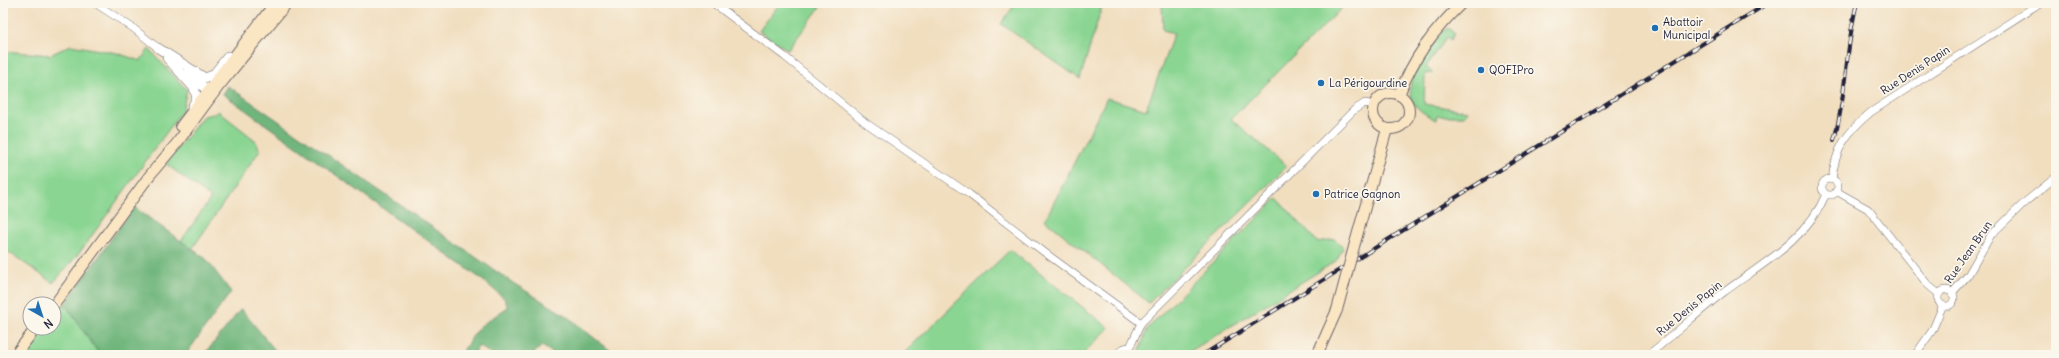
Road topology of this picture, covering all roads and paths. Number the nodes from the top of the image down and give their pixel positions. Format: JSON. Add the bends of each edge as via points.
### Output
{"nodes":[{"id":1,"x":95,"y":3,"type":"edge"},
{"id":2,"x":274,"y":3,"type":"edge"},
{"id":3,"x":287,"y":3,"type":"edge"},
{"id":4,"x":713,"y":3,"type":"edge"},
{"id":5,"x":1462,"y":3,"type":"edge"},
{"id":6,"x":2040,"y":3,"type":"edge"},
{"id":7,"x":246,"y":40,"type":"junction"},
{"id":8,"x":158,"y":48,"type":"junction"},
{"id":9,"x":210,"y":93,"type":"junction"},
{"id":10,"x":1399,"y":95,"type":"junction"},
{"id":11,"x":1374,"y":105,"type":"junction"},
{"id":12,"x":181,"y":128,"type":"junction"},
{"id":13,"x":1387,"y":129,"type":"junction"},
{"id":14,"x":150,"y":175,"type":"junction"},
{"id":15,"x":2056,"y":177,"type":"edge"},
{"id":16,"x":1832,"y":180,"type":"junction"},
{"id":17,"x":1836,"y":191,"type":"junction"},
{"id":18,"x":1826,"y":194,"type":"junction"},
{"id":19,"x":1952,"y":293,"type":"junction"},
{"id":20,"x":1939,"y":294,"type":"junction"},
{"id":21,"x":60,"y":296,"type":"edge"},
{"id":22,"x":1943,"y":305,"type":"junction"},
{"id":23,"x":1141,"y":323,"type":"junction"},
{"id":24,"x":30,"y":336,"type":"edge"},
{"id":25,"x":15,"y":355,"type":"edge"},
{"id":26,"x":1116,"y":355,"type":"edge"},
{"id":27,"x":1317,"y":355,"type":"edge"},
{"id":28,"x":1648,"y":355,"type":"edge"},
{"id":29,"x":1915,"y":355,"type":"edge"}],
"edges":[{"from":1,"to":8,"type":"street"},
{"from":2,"to":7,"type":"main road"},
{"from":3,"to":9,"type":"main road"},
{"from":4,"to":23,"type":"street","via":[[784,56],[866,123],[969,194]]},
{"from":5,"to":10,"type":"main road","via":[[1429,38],[1415,60]]},
{"from":6,"to":16,"type":"street","name":"Rue Denis Papin","via":[[1871,112],[1854,126],[1834,162]]},
{"from":7,"to":8,"type":"street","via":[[233,50],[213,75],[205,78]]},
{"from":7,"to":9,"type":"main road"},
{"from":8,"to":9,"type":"street"},
{"from":8,"to":12,"type":"street","via":[[194,88],[197,98]]},
{"from":9,"to":12,"type":"main road"},
{"from":9,"to":14,"type":"main road","via":[[177,143]]},
{"from":10,"to":11,"type":"main road","via":[[1387,93]]},
{"from":10,"to":13,"type":"main road","via":[[1408,103],[1409,114],[1404,125]]},
{"from":11,"to":13,"type":"main road","via":[[1377,123]]},
{"from":11,"to":23,"type":"street","via":[[1365,103],[1354,110]]},
{"from":12,"to":14,"type":"main road"},
{"from":13,"to":27,"type":"main road","bridge":true,"via":[[1337,310]]},
{"from":14,"to":21,"type":"main road"},
{"from":15,"to":19,"type":"street","name":"Rue Jean Brun","via":[[1991,235],[1968,274]]},
{"from":16,"to":17,"type":"street","via":[[1837,184]]},
{"from":16,"to":18,"type":"street","via":[[1826,180],[1822,184]]},
{"from":17,"to":18,"type":"street","via":[[1832,195]]},
{"from":17,"to":20,"type":"street","via":[[1868,209],[1928,285]]},
{"from":18,"to":28,"type":"street","name":"Rue Denis Papin","via":[[1819,211],[1801,234],[1723,293]]},
{"from":19,"to":20,"type":"street","via":[[1945,290]]},
{"from":19,"to":22,"type":"street","via":[[1952,302]]},
{"from":20,"to":22,"type":"street","via":[[1939,302]]},
{"from":22,"to":29,"type":"street","via":[[1932,331]]},
{"from":23,"to":26,"type":"street","via":[[1130,347],[1124,348]]},
{"from":24,"to":25,"type":"main road"}]}
